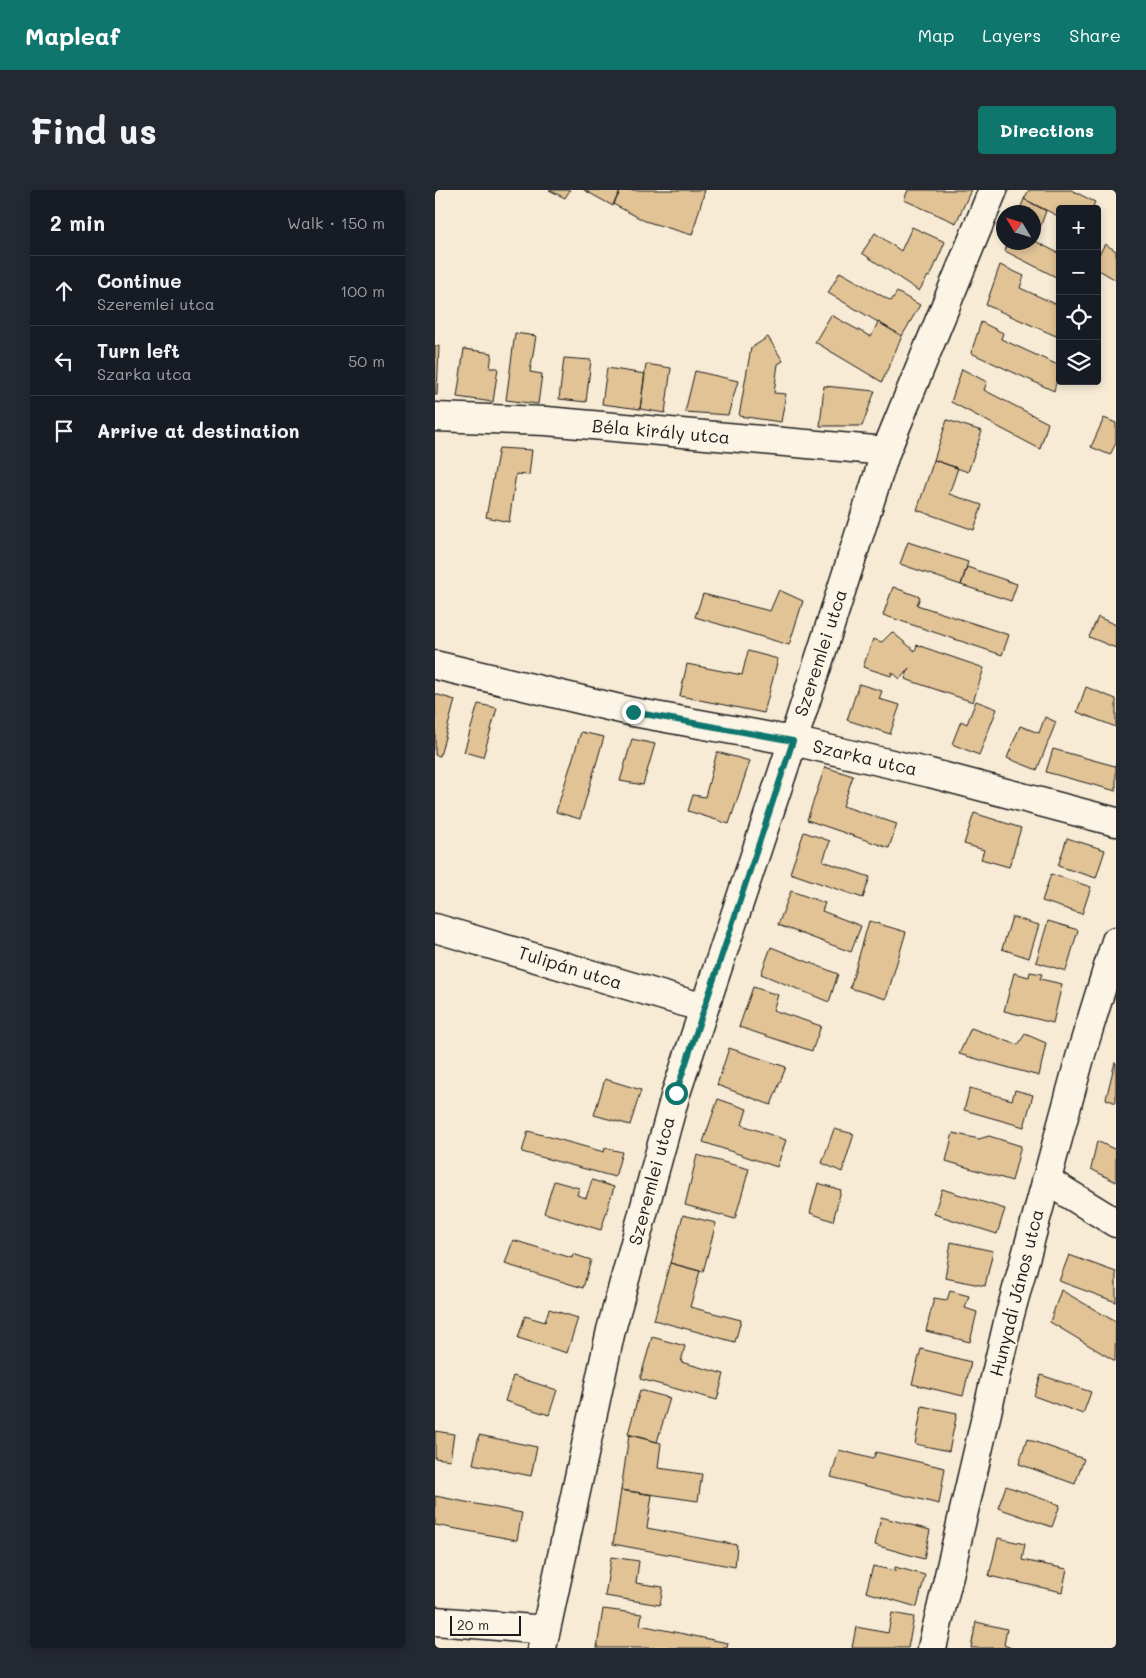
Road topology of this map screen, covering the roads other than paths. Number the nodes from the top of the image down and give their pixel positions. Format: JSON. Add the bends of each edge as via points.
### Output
{"nodes":[{"id":1,"x":993,"y":190,"type":"edge"},
{"id":2,"x":435,"y":416,"type":"edge"},
{"id":3,"x":886,"y":452,"type":"junction"},
{"id":4,"x":435,"y":665,"type":"edge"},
{"id":5,"x":793,"y":741,"type":"junction"},
{"id":6,"x":1116,"y":822,"type":"edge"},
{"id":7,"x":435,"y":928,"type":"edge"},
{"id":8,"x":1116,"y":941,"type":"edge"},
{"id":9,"x":704,"y":1008,"type":"junction"},
{"id":10,"x":1046,"y":1180,"type":"junction"},
{"id":11,"x":1116,"y":1223,"type":"edge"},
{"id":12,"x":435,"y":1621,"type":"edge"},
{"id":13,"x":544,"y":1639,"type":"edge"},
{"id":14,"x":932,"y":1648,"type":"edge"}],
"edges":[{"from":1,"to":3,"type":"street","name":"Szeremlei utca"},
{"from":2,"to":3,"type":"street","name":"Béla király utca","via":[[546,421]]},
{"from":3,"to":5,"type":"street","name":"Szeremlei utca"},
{"from":4,"to":5,"type":"street","name":"Szarka utca","via":[[633,712]]},
{"from":5,"to":6,"type":"street","name":"Szarka utca"},
{"from":5,"to":9,"type":"street","name":"Szeremlei utca"},
{"from":7,"to":9,"type":"street","name":"Tulipán utca"},
{"from":8,"to":10,"type":"street","name":"Hunyadi János utca"},
{"from":9,"to":13,"type":"street","name":"Szeremlei utca","via":[[676,1093],[611,1330]]},
{"from":10,"to":11,"type":"street"},
{"from":10,"to":14,"type":"street","name":"Hunyadi János utca","via":[[1009,1318]]},
{"from":12,"to":13,"type":"street"}]}
